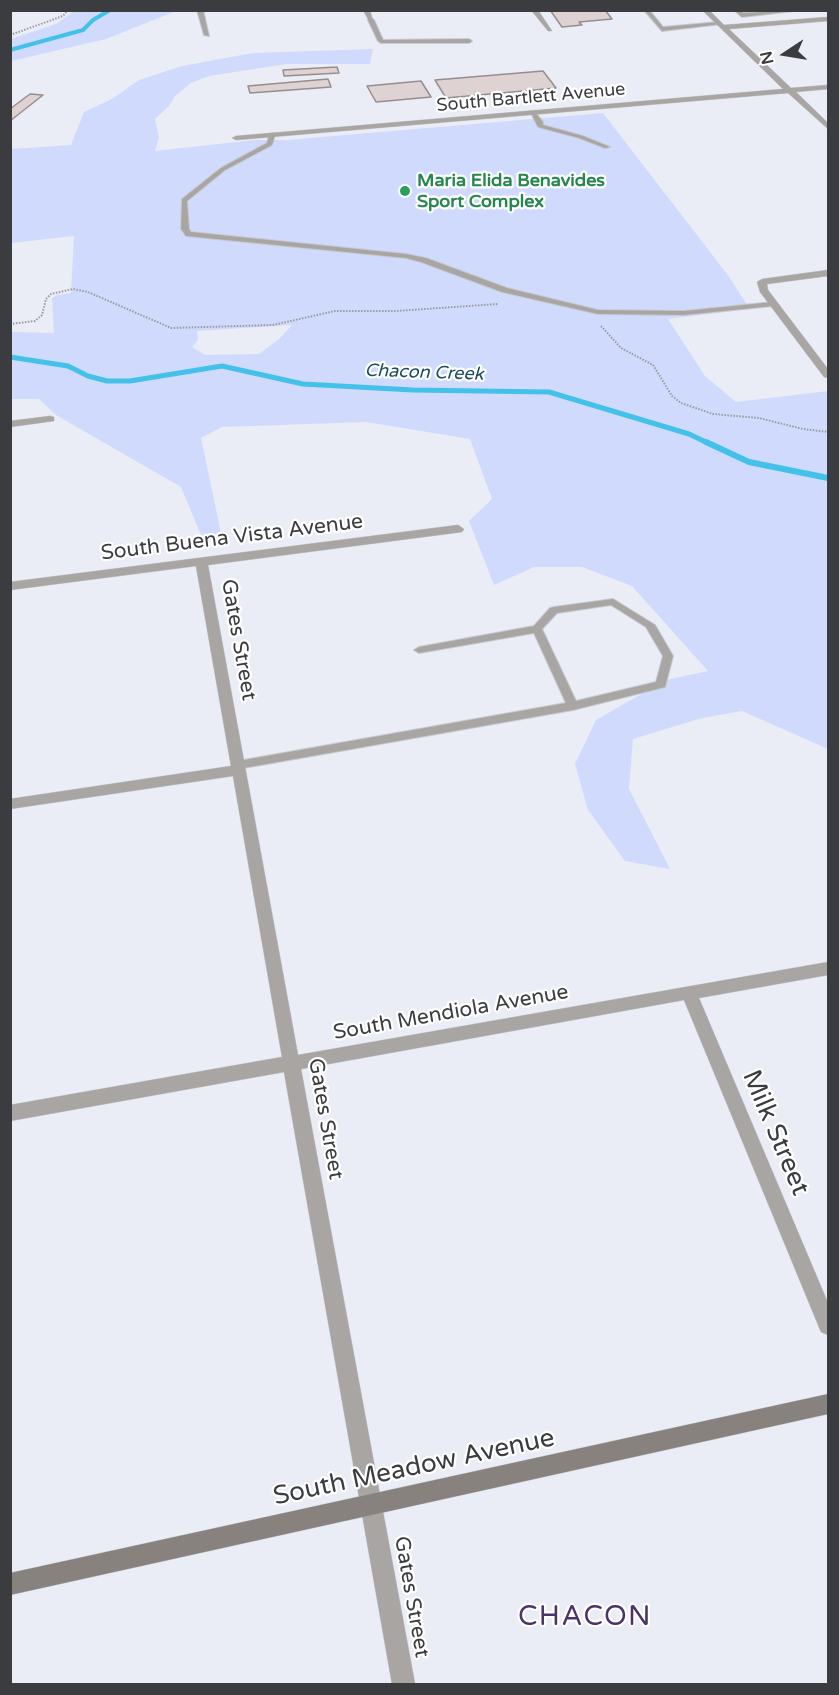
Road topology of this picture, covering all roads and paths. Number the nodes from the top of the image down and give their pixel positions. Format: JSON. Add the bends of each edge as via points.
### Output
{"nodes":[{"id":1,"x":68,"y":10,"type":"edge"},
{"id":2,"x":200,"y":10,"type":"edge"},
{"id":3,"x":366,"y":10,"type":"edge"},
{"id":4,"x":534,"y":10,"type":"edge"},
{"id":5,"x":646,"y":10,"type":"edge"},
{"id":6,"x":705,"y":10,"type":"edge"},
{"id":7,"x":736,"y":10,"type":"edge"},
{"id":8,"x":801,"y":10,"type":"edge"},
{"id":9,"x":828,"y":19,"type":"edge"},
{"id":10,"x":371,"y":20,"type":"joint"},
{"id":11,"x":721,"y":26,"type":"junction"},
{"id":12,"x":550,"y":30,"type":"dead end"},
{"id":13,"x":10,"y":34,"type":"edge"},
{"id":14,"x":207,"y":35,"type":"dead end"},
{"id":15,"x":469,"y":41,"type":"dead end"},
{"id":16,"x":828,"y":87,"type":"edge"},
{"id":17,"x":790,"y":90,"type":"junction"},
{"id":18,"x":534,"y":113,"type":"junction"},
{"id":19,"x":828,"y":127,"type":"edge"},
{"id":20,"x":272,"y":135,"type":"junction"},
{"id":21,"x":236,"y":138,"type":"dead end"},
{"id":22,"x":607,"y":147,"type":"dead end"},
{"id":23,"x":828,"y":273,"type":"edge"},
{"id":24,"x":506,"y":304,"type":"dead end"},
{"id":25,"x":773,"y":304,"type":"junction"},
{"id":26,"x":596,"y":322,"type":"dead end"},
{"id":27,"x":10,"y":324,"type":"edge"},
{"id":28,"x":828,"y":375,"type":"edge"},
{"id":29,"x":50,"y":419,"type":"dead end"},
{"id":30,"x":10,"y":424,"type":"edge"},
{"id":31,"x":828,"y":432,"type":"edge"},
{"id":32,"x":458,"y":529,"type":"dead end"},
{"id":33,"x":201,"y":561,"type":"junction"},
{"id":34,"x":10,"y":586,"type":"edge"},
{"id":35,"x":537,"y":629,"type":"junction"},
{"id":36,"x":419,"y":650,"type":"dead end"},
{"id":37,"x":573,"y":706,"type":"junction"},
{"id":38,"x":238,"y":768,"type":"junction"},
{"id":39,"x":10,"y":804,"type":"edge"},
{"id":40,"x":828,"y":968,"type":"edge"},
{"id":41,"x":689,"y":993,"type":"junction"},
{"id":42,"x":292,"y":1064,"type":"junction"},
{"id":43,"x":10,"y":1113,"type":"edge"},
{"id":44,"x":828,"y":1325,"type":"edge"},
{"id":45,"x":828,"y":1404,"type":"edge"},
{"id":46,"x":372,"y":1506,"type":"junction"},
{"id":47,"x":10,"y":1584,"type":"edge"},
{"id":48,"x":403,"y":1684,"type":"edge"}],
"edges":[{"from":1,"to":13,"type":"path","via":[[63,16]]},
{"from":2,"to":14,"type":"lane"},
{"from":3,"to":10,"type":"street"},
{"from":4,"to":12,"type":"street"},
{"from":5,"to":11,"type":"lane","via":[[662,29]]},
{"from":6,"to":11,"type":"street"},
{"from":7,"to":8,"type":"lane","via":[[742,15]]},
{"from":9,"to":11,"type":"street"},
{"from":10,"to":15,"type":"lane","via":[[381,41]]},
{"from":11,"to":17,"type":"street"},
{"from":16,"to":17,"type":"street","name":"South Bartlett Avenue"},
{"from":17,"to":18,"type":"street","name":"South Bartlett Avenue"},
{"from":17,"to":19,"type":"street"},
{"from":18,"to":20,"type":"street","name":"South Bartlett Avenue"},
{"from":18,"to":22,"type":"lane","via":[[540,126]]},
{"from":20,"to":21,"type":"street","name":"South Bartlett Avenue"},
{"from":20,"to":25,"type":"lane","via":[[270,144],[223,169],[184,200],[185,229],[189,234],[405,256],[506,290],[598,312],[684,313]]},
{"from":23,"to":25,"type":"street","via":[[762,282]]},
{"from":24,"to":27,"type":"path","via":[[335,311],[273,325],[171,328],[73,289],[51,294],[42,315],[34,321]]},
{"from":25,"to":28,"type":"street"},
{"from":26,"to":31,"type":"path","via":[[621,348],[653,365],[672,396],[681,403],[713,414],[759,418]]},
{"from":29,"to":30,"type":"street"},
{"from":32,"to":33,"type":"street","name":"South Buena Vista Avenue"},
{"from":33,"to":34,"type":"street","name":"South Buena Vista Avenue"},
{"from":33,"to":38,"type":"street","name":"Gates Street"},
{"from":35,"to":36,"type":"lane"},
{"from":35,"to":37,"type":"lane"},
{"from":35,"to":37,"type":"lane","via":[[554,610],[613,602],[650,625],[668,656],[661,684]]},
{"from":37,"to":38,"type":"lane"},
{"from":38,"to":39,"type":"street"},
{"from":38,"to":42,"type":"street","name":"Gates Street"},
{"from":40,"to":41,"type":"street","name":"South Mendiola Avenue"},
{"from":41,"to":42,"type":"street","name":"South Mendiola Avenue"},
{"from":41,"to":44,"type":"street","name":"Milk Street"},
{"from":42,"to":43,"type":"street","name":"South Mendiola Avenue"},
{"from":42,"to":46,"type":"street","name":"Gates Street"},
{"from":45,"to":46,"type":"main road","name":"South Meadow Avenue"},
{"from":46,"to":47,"type":"main road","name":"South Meadow Avenue"},
{"from":46,"to":48,"type":"street","name":"Gates Street"}]}
